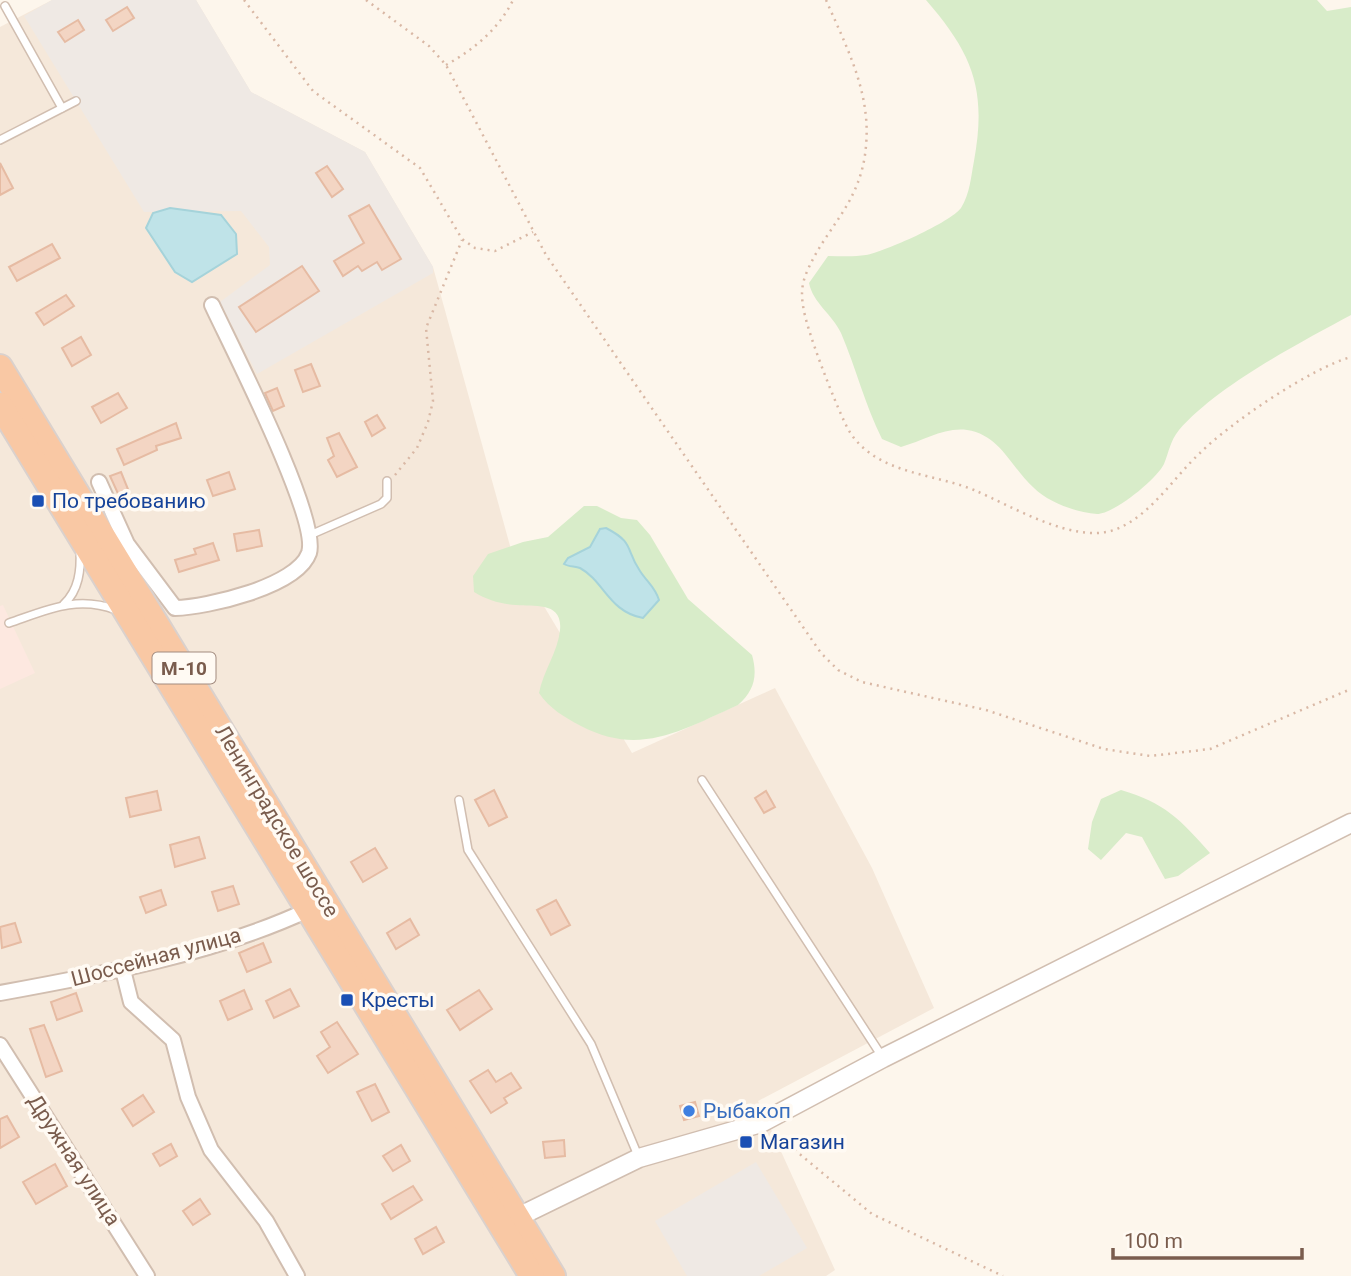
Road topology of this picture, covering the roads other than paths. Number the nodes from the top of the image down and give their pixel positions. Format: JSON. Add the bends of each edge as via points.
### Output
{"nodes":[{"id":1,"x":5,"y":6,"type":"dead end"},
{"id":2,"x":76,"y":101,"type":"dead end"},
{"id":3,"x":62,"y":108,"type":"junction"},
{"id":4,"x":0,"y":141,"type":"edge"},
{"id":5,"x":212,"y":305,"type":"dead end"},
{"id":6,"x":0,"y":367,"type":"edge"},
{"id":7,"x":0,"y":405,"type":"edge"},
{"id":8,"x":387,"y":481,"type":"road end"},
{"id":9,"x":99,"y":482,"type":"dead end"},
{"id":10,"x":76,"y":529,"type":"junction"},
{"id":11,"x":310,"y":535,"type":"junction"},
{"id":12,"x":119,"y":548,"type":"junction"},
{"id":13,"x":63,"y":604,"type":"junction"},
{"id":14,"x":129,"y":617,"type":"junction"},
{"id":15,"x":9,"y":623,"type":"dead end"},
{"id":16,"x":702,"y":780,"type":"dead end"},
{"id":17,"x":459,"y":800,"type":"dead end"},
{"id":18,"x":1351,"y":822,"type":"edge"},
{"id":19,"x":308,"y":910,"type":"junction"},
{"id":20,"x":123,"y":970,"type":"junction"},
{"id":21,"x":0,"y":993,"type":"edge"},
{"id":22,"x":0,"y":1045,"type":"edge"},
{"id":23,"x":883,"y":1058,"type":"junction"},
{"id":24,"x":639,"y":1158,"type":"junction"},
{"id":25,"x":518,"y":1217,"type":"junction"},
{"id":26,"x":148,"y":1276,"type":"edge"},
{"id":27,"x":297,"y":1276,"type":"edge"},
{"id":28,"x":532,"y":1276,"type":"edge"},
{"id":29,"x":553,"y":1276,"type":"edge"}],
"edges":[{"from":1,"to":3,"type":"lane"},
{"from":2,"to":3,"type":"lane"},
{"from":3,"to":4,"type":"lane"},
{"from":5,"to":11,"type":"street","via":[[300,500]]},
{"from":6,"to":12,"type":"highway","name":"Ленинградское шоссе","number":"М-10"},
{"from":7,"to":10,"type":"highway","name":"Ленинградское шоссе","number":"М-10"},
{"from":8,"to":11,"type":"lane","via":[[387,498],[380,504]]},
{"from":9,"to":12,"type":"street"},
{"from":10,"to":13,"type":"lane","via":[[80,572],[74,593]]},
{"from":10,"to":14,"type":"highway","name":"Ленинградское шоссе","number":"М-10"},
{"from":11,"to":12,"type":"street","via":[[309,553],[292,574],[206,606],[188,608],[175,608]]},
{"from":12,"to":25,"type":"highway","name":"Ленинградское шоссе","number":"М-10"},
{"from":13,"to":14,"type":"lane","via":[[91,602]]},
{"from":13,"to":15,"type":"lane"},
{"from":14,"to":19,"type":"highway","name":"Ленинградское шоссе","number":"М-10"},
{"from":16,"to":23,"type":"lane"},
{"from":17,"to":24,"type":"lane","via":[[468,850],[591,1044]]},
{"from":18,"to":23,"type":"street"},
{"from":19,"to":20,"type":"street","name":"Шоссейная улица"},
{"from":19,"to":28,"type":"highway","name":"Ленинградское шоссе","number":"М-10"},
{"from":20,"to":21,"type":"street","name":"Шоссейная улица"},
{"from":20,"to":27,"type":"street","via":[[131,1002],[173,1040],[188,1097],[211,1150],[266,1221]]},
{"from":22,"to":26,"type":"street","name":"Дружная улица"},
{"from":23,"to":24,"type":"street","via":[[761,1123]]},
{"from":24,"to":25,"type":"street"},
{"from":25,"to":29,"type":"highway","name":"Ленинградское шоссе","number":"М-10"}]}
